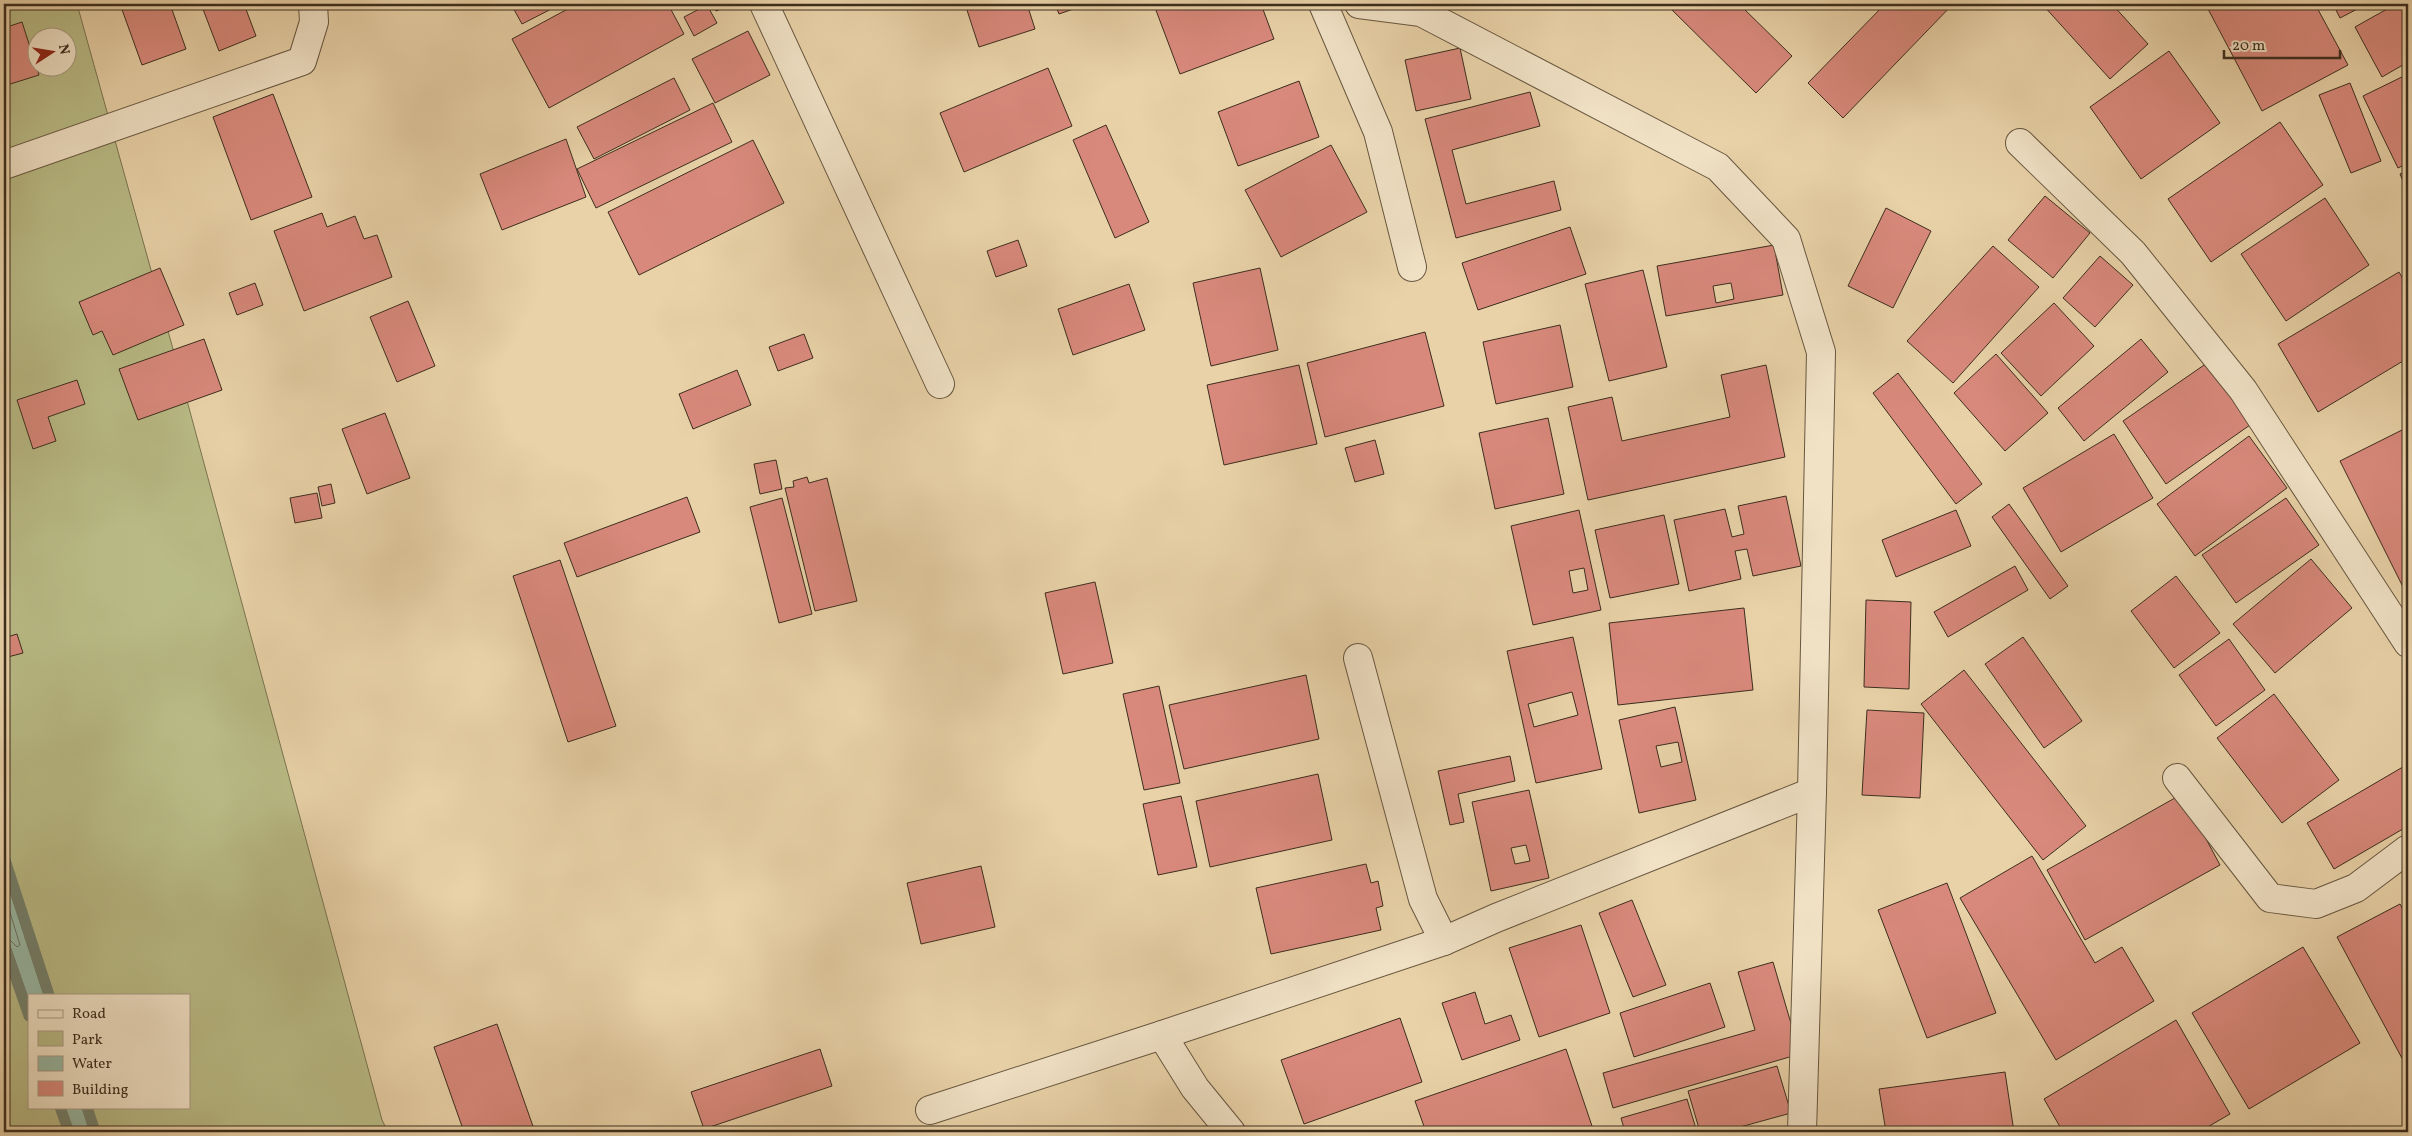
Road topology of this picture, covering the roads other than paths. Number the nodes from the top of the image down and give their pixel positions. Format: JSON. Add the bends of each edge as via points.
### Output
{"nodes":[{"id":1,"x":313,"y":4,"type":"edge"},
{"id":2,"x":764,"y":4,"type":"edge"},
{"id":3,"x":1323,"y":4,"type":"edge"},
{"id":4,"x":1359,"y":4,"type":"edge"},
{"id":5,"x":2020,"y":143,"type":"dead end"},
{"id":6,"x":4,"y":166,"type":"edge"},
{"id":7,"x":1412,"y":267,"type":"dead end"},
{"id":8,"x":940,"y":384,"type":"dead end"},
{"id":9,"x":2408,"y":643,"type":"edge"},
{"id":10,"x":1358,"y":658,"type":"dead end"},
{"id":11,"x":2177,"y":778,"type":"dead end"},
{"id":12,"x":1812,"y":792,"type":"junction"},
{"id":13,"x":2408,"y":850,"type":"edge"},
{"id":14,"x":1444,"y":941,"type":"junction"},
{"id":15,"x":1162,"y":1035,"type":"junction"},
{"id":16,"x":930,"y":1110,"type":"dead end"},
{"id":17,"x":1231,"y":1132,"type":"edge"},
{"id":18,"x":1802,"y":1132,"type":"edge"}],
"edges":[{"from":1,"to":6,"type":"street","via":[[314,22],[302,61]]},
{"from":2,"to":8,"type":"street"},
{"from":3,"to":7,"type":"street","via":[[1378,132]]},
{"from":4,"to":12,"type":"street","via":[[1421,12],[1718,166],[1786,239],[1821,352]]},
{"from":5,"to":9,"type":"street","via":[[2133,253],[2242,390]]},
{"from":10,"to":14,"type":"street","via":[[1423,899]]},
{"from":11,"to":13,"type":"street","via":[[2270,898],[2316,904],[2356,888]]},
{"from":12,"to":14,"type":"street"},
{"from":12,"to":18,"type":"street"},
{"from":14,"to":15,"type":"street"},
{"from":15,"to":16,"type":"street"},
{"from":15,"to":17,"type":"street","via":[[1195,1088]]}]}
